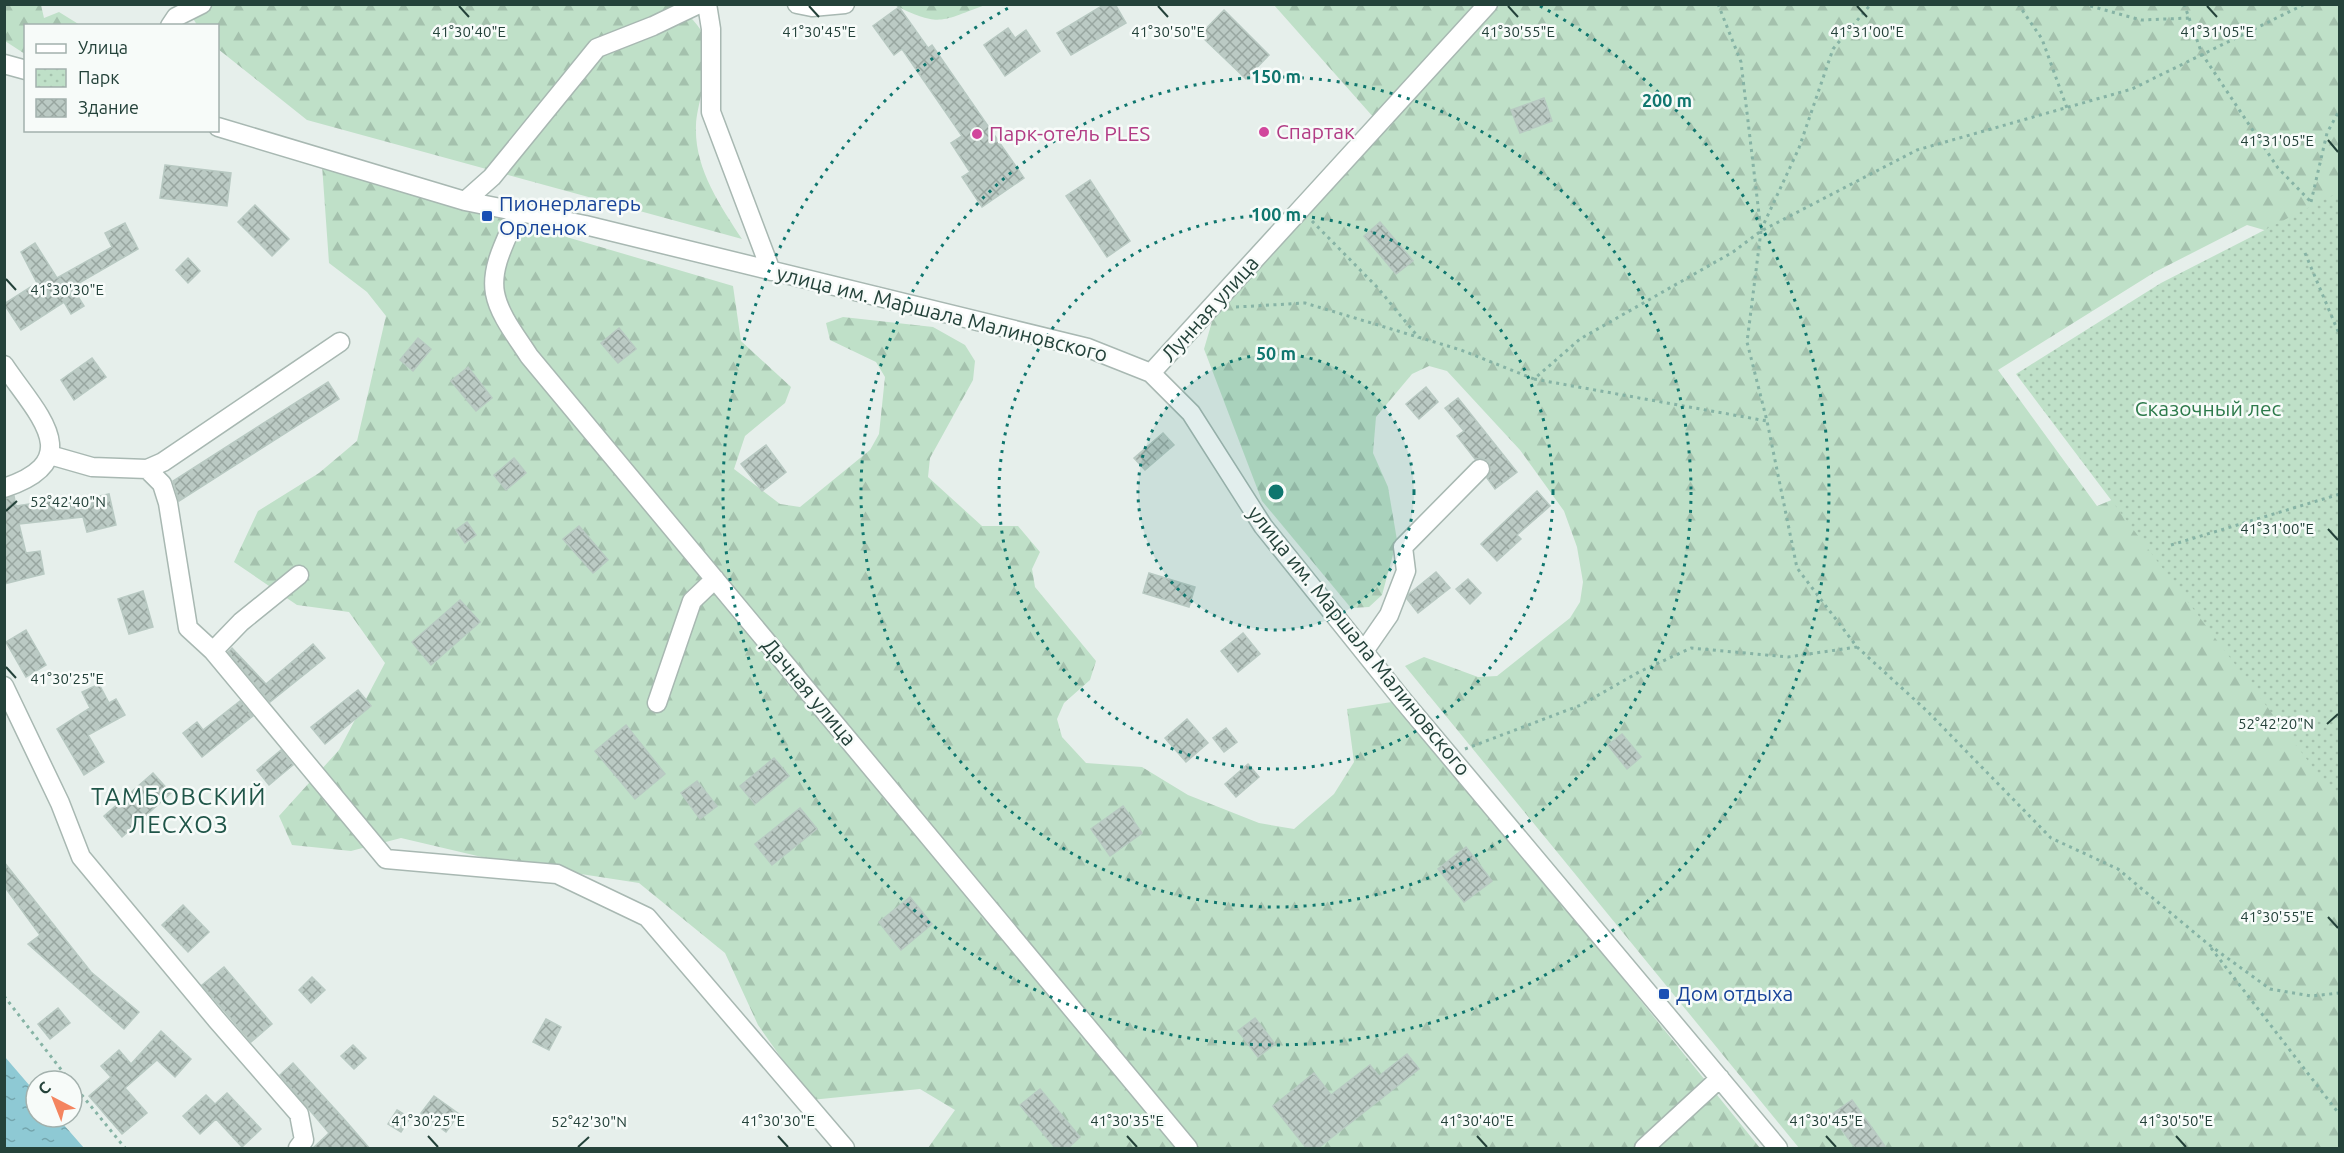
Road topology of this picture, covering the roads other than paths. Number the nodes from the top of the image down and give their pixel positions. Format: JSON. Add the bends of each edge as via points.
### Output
{"nodes":[{"id":1,"x":202,"y":4,"type":"edge"},
{"id":2,"x":699,"y":4,"type":"edge"},
{"id":3,"x":707,"y":4,"type":"edge"},
{"id":4,"x":797,"y":4,"type":"edge"},
{"id":5,"x":845,"y":4,"type":"edge"},
{"id":6,"x":1488,"y":4,"type":"edge"},
{"id":7,"x":171,"y":24,"type":"edge"},
{"id":8,"x":4,"y":64,"type":"edge"},
{"id":9,"x":24,"y":69,"type":"edge"},
{"id":10,"x":219,"y":127,"type":"edge"},
{"id":11,"x":465,"y":201,"type":"junction"},
{"id":12,"x":518,"y":212,"type":"junction"},
{"id":13,"x":771,"y":271,"type":"junction"},
{"id":14,"x":340,"y":342,"type":"dead end"},
{"id":15,"x":4,"y":365,"type":"edge"},
{"id":16,"x":1151,"y":374,"type":"junction"},
{"id":17,"x":50,"y":455,"type":"junction"},
{"id":18,"x":147,"y":469,"type":"junction"},
{"id":19,"x":1480,"y":470,"type":"dead end"},
{"id":20,"x":4,"y":488,"type":"edge"},
{"id":21,"x":299,"y":575,"type":"dead end"},
{"id":22,"x":715,"y":579,"type":"junction"},
{"id":23,"x":213,"y":651,"type":"junction"},
{"id":24,"x":1364,"y":651,"type":"junction"},
{"id":25,"x":4,"y":686,"type":"edge"},
{"id":26,"x":657,"y":704,"type":"dead end"},
{"id":27,"x":1720,"y":1078,"type":"junction"},
{"id":28,"x":298,"y":1149,"type":"edge"},
{"id":29,"x":845,"y":1149,"type":"edge"},
{"id":30,"x":1188,"y":1149,"type":"edge"},
{"id":31,"x":1644,"y":1149,"type":"edge"},
{"id":32,"x":1778,"y":1149,"type":"edge"}],
"edges":[{"from":1,"to":7,"type":"street","via":[[176,17]]},
{"from":2,"to":11,"type":"street","via":[[597,48],[492,177]]},
{"from":3,"to":13,"type":"street","via":[[711,29],[711,112]]},
{"from":4,"to":5,"type":"street"},
{"from":6,"to":16,"type":"street","name":"Лунная улица"},
{"from":8,"to":9,"type":"street"},
{"from":10,"to":11,"type":"street","name":"улица им. Маршала Малиновского"},
{"from":11,"to":12,"type":"street","name":"улица им. Маршала Малиновского"},
{"from":12,"to":13,"type":"street","name":"улица им. Маршала Малиновского"},
{"from":12,"to":22,"type":"street","name":"Дачная улица","via":[[497,265],[495,293],[507,320],[529,356]]},
{"from":13,"to":16,"type":"street","name":"улица им. Маршала Малиновского","via":[[1088,348]]},
{"from":14,"to":18,"type":"street"},
{"from":15,"to":17,"type":"street","via":[[46,427]]},
{"from":16,"to":24,"type":"street","name":"улица им. Маршала Малиновского","via":[[1191,413],[1263,526]]},
{"from":17,"to":18,"type":"street","via":[[92,467]]},
{"from":17,"to":20,"type":"street","via":[[42,468]]},
{"from":18,"to":23,"type":"street","via":[[162,484],[168,503],[188,628]]},
{"from":19,"to":24,"type":"street","via":[[1404,547],[1406,571],[1389,615]]},
{"from":21,"to":23,"type":"street","via":[[241,622]]},
{"from":22,"to":26,"type":"street","via":[[692,601]]},
{"from":22,"to":30,"type":"street","name":"Дачная улица"},
{"from":23,"to":29,"type":"street","via":[[386,859],[557,874],[647,917]]},
{"from":24,"to":27,"type":"street","name":"улица им. Маршала Малиновского"},
{"from":25,"to":28,"type":"street","via":[[81,856],[299,1114],[304,1140]]},
{"from":27,"to":31,"type":"street"},
{"from":27,"to":32,"type":"street","name":"улица им. Маршала Малиновского"}]}
